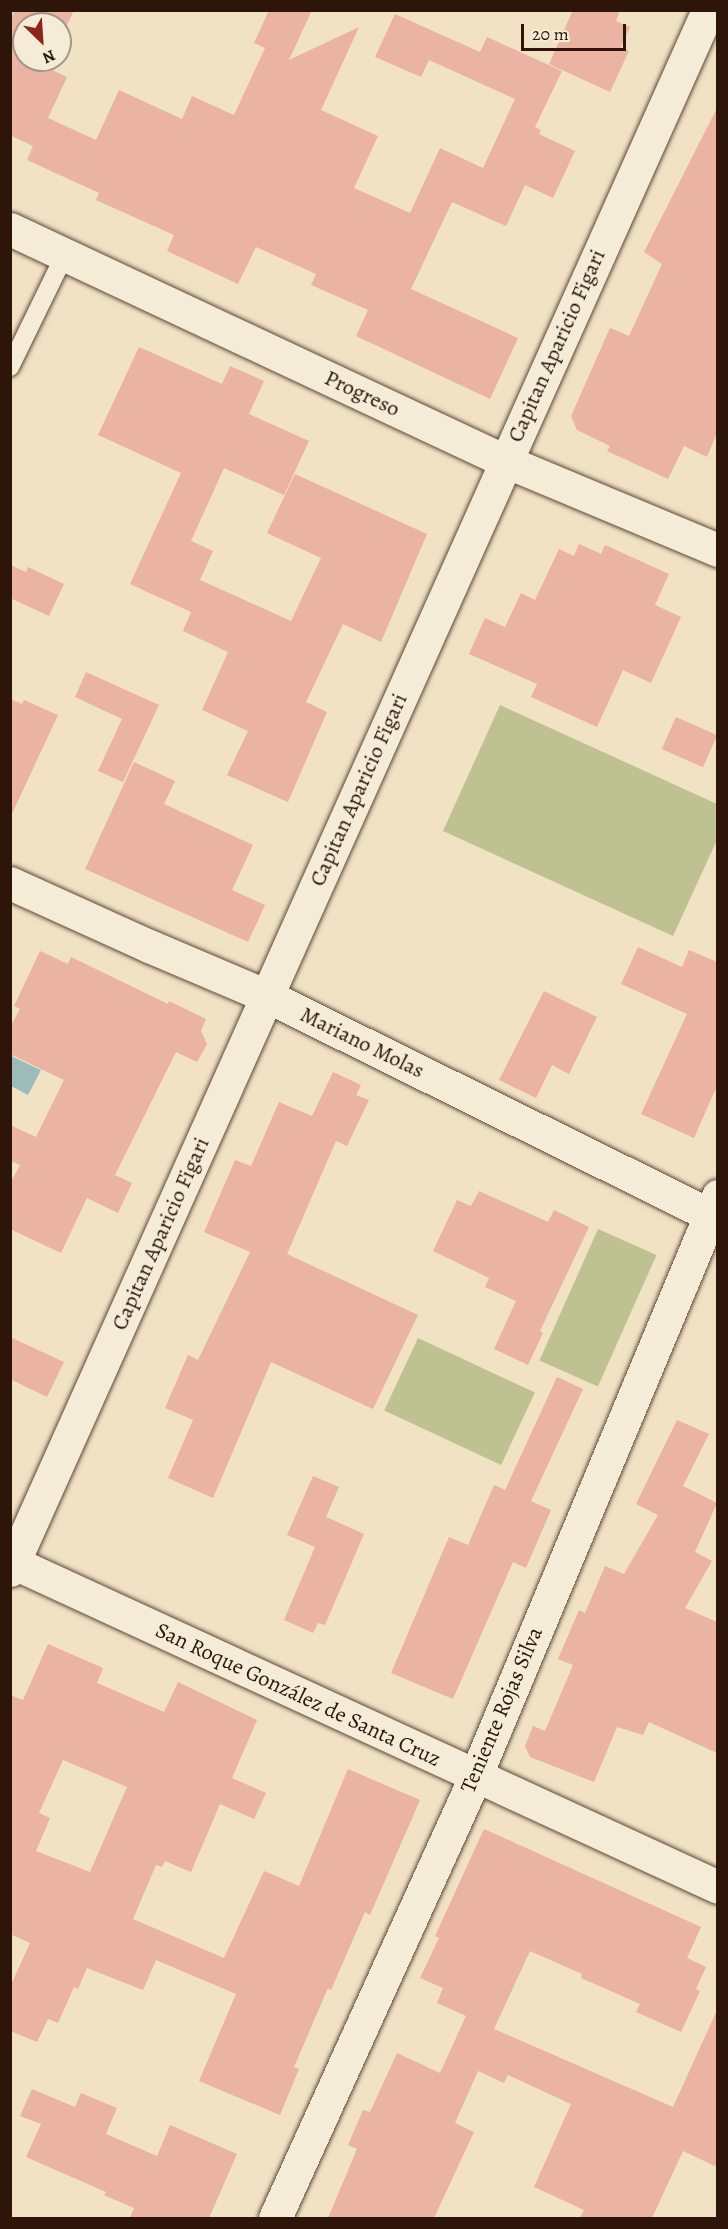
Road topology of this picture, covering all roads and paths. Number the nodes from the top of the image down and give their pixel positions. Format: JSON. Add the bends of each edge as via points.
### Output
{"nodes":[{"id":1,"x":708,"y":10,"type":"edge"},
{"id":2,"x":10,"y":229,"type":"edge"},
{"id":3,"x":64,"y":254,"type":"junction"},
{"id":4,"x":10,"y":367,"type":"edge"},
{"id":5,"x":505,"y":461,"type":"junction"},
{"id":6,"x":717,"y":550,"type":"edge"},
{"id":7,"x":10,"y":883,"type":"edge"},
{"id":8,"x":267,"y":996,"type":"junction"},
{"id":9,"x":713,"y":1205,"type":"edge"},
{"id":10,"x":12,"y":1564,"type":"edge"},
{"id":11,"x":475,"y":1777,"type":"junction"},
{"id":12,"x":717,"y":1887,"type":"edge"},
{"id":13,"x":275,"y":2218,"type":"edge"}],
"edges":[{"from":1,"to":5,"type":"street","name":"Capitan Aparicio Figari"},
{"from":2,"to":3,"type":"street","name":"Progreso"},
{"from":3,"to":4,"type":"lane"},
{"from":3,"to":5,"type":"street","name":"Progreso"},
{"from":5,"to":6,"type":"street","name":"Progreso"},
{"from":5,"to":8,"type":"street","name":"Capitan Aparicio Figari"},
{"from":7,"to":8,"type":"street","name":"Mariano Molas"},
{"from":8,"to":9,"type":"street","name":"Mariano Molas"},
{"from":8,"to":10,"type":"street","name":"Capitan Aparicio Figari"},
{"from":9,"to":11,"type":"street","name":"Teniente Rojas Silva"},
{"from":10,"to":11,"type":"street","name":"San Roque González de Santa Cruz"},
{"from":11,"to":12,"type":"street","name":"San Roque González de Santa Cruz"},
{"from":11,"to":13,"type":"street","name":"Teniente Rojas Silva"}]}
